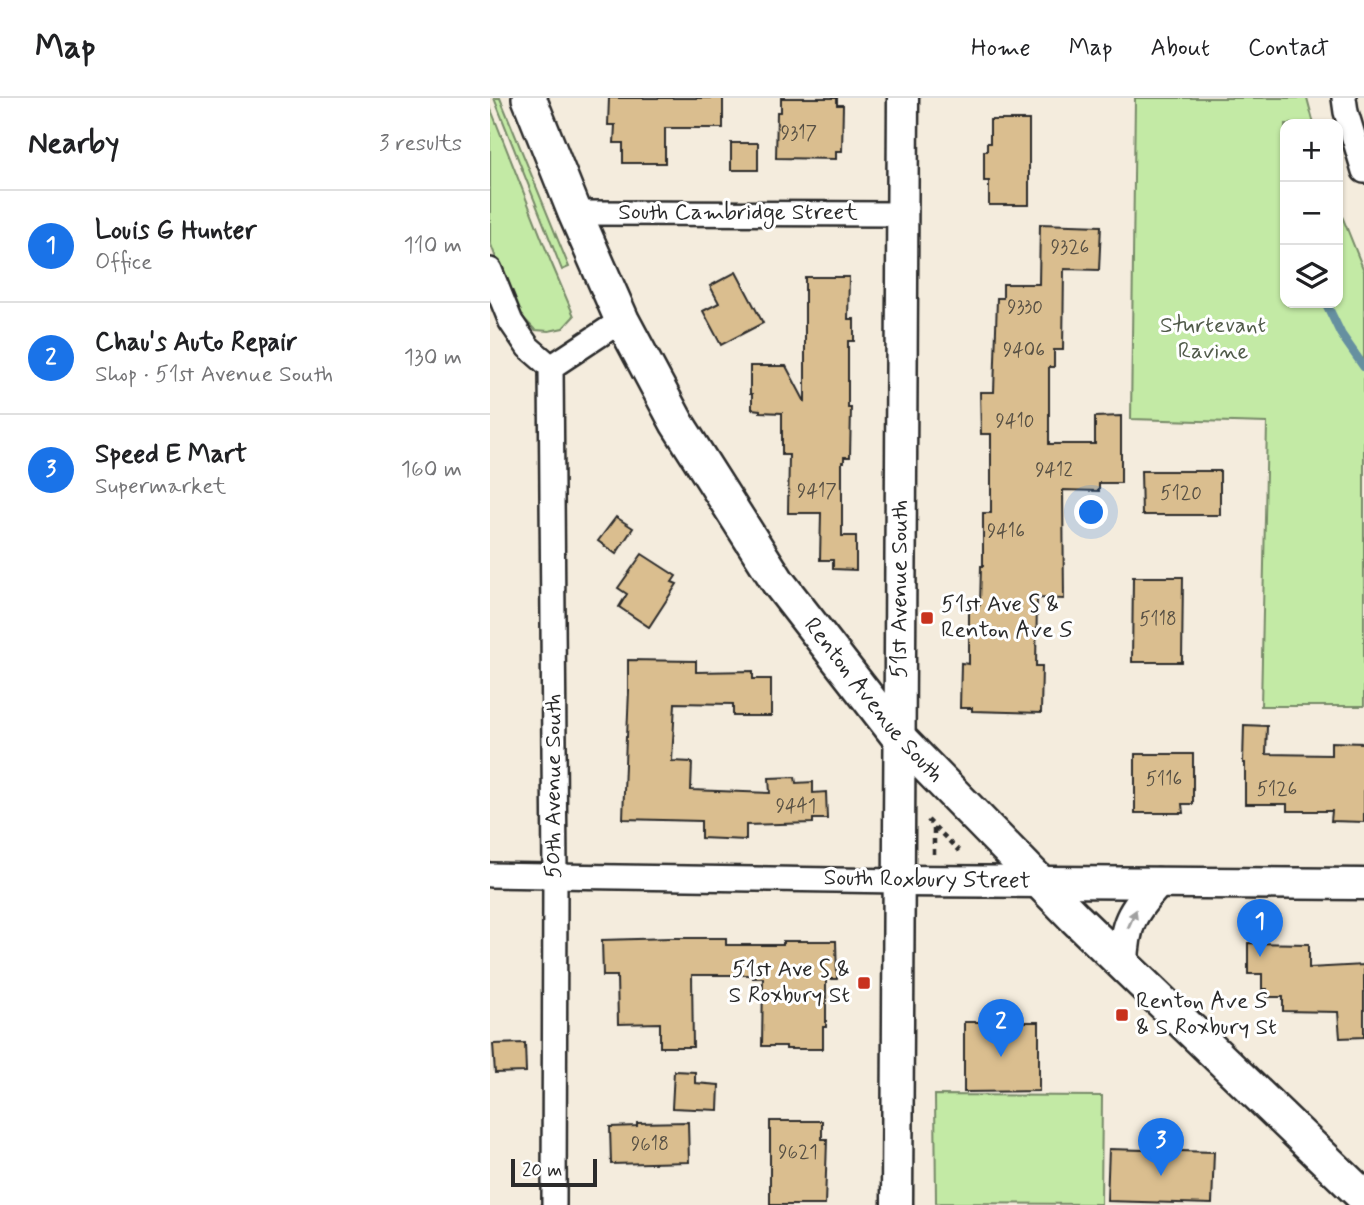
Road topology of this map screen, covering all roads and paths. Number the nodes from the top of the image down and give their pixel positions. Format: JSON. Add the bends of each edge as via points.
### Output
{"nodes":[{"id":1,"x":529,"y":98,"type":"edge"},
{"id":2,"x":903,"y":98,"type":"edge"},
{"id":3,"x":1344,"y":98,"type":"edge"},
{"id":4,"x":1364,"y":171,"type":"edge"},
{"id":5,"x":575,"y":213,"type":"junction"},
{"id":6,"x":902,"y":215,"type":"junction"},
{"id":7,"x":490,"y":270,"type":"edge"},
{"id":8,"x":622,"y":320,"type":"junction"},
{"id":9,"x":551,"y":366,"type":"junction"},
{"id":10,"x":900,"y":739,"type":"junction"},
{"id":11,"x":934,"y":813,"type":"dead end"},
{"id":12,"x":928,"y":819,"type":"dead end"},
{"id":13,"x":934,"y":826,"type":"junction"},
{"id":14,"x":934,"y":856,"type":"dead end"},
{"id":15,"x":963,"y":856,"type":"dead end"},
{"id":16,"x":490,"y":875,"type":"edge"},
{"id":17,"x":555,"y":875,"type":"junction"},
{"id":18,"x":899,"y":881,"type":"junction"},
{"id":19,"x":1039,"y":882,"type":"junction"},
{"id":20,"x":1158,"y":883,"type":"junction"},
{"id":21,"x":1364,"y":884,"type":"edge"},
{"id":22,"x":1124,"y":964,"type":"junction"},
{"id":23,"x":1364,"y":1197,"type":"edge"},
{"id":24,"x":554,"y":1205,"type":"edge"},
{"id":25,"x":897,"y":1205,"type":"edge"}],
"edges":[{"from":1,"to":5,"type":"main road","name":"Renton Avenue South"},
{"from":2,"to":6,"type":"street","name":"51st Avenue South"},
{"from":3,"to":4,"type":"street"},
{"from":5,"to":6,"type":"street","name":"South Cambridge Street"},
{"from":5,"to":8,"type":"main road","name":"Renton Avenue South"},
{"from":6,"to":10,"type":"street","name":"51st Avenue South"},
{"from":7,"to":9,"type":"street","via":[[511,321],[528,347]]},
{"from":8,"to":9,"type":"street"},
{"from":8,"to":10,"type":"main road","name":"Renton Avenue South","via":[[677,423],[778,582]]},
{"from":9,"to":17,"type":"street","name":"50th Avenue South"},
{"from":10,"to":18,"type":"street","name":"51st Avenue South"},
{"from":10,"to":19,"type":"main road","name":"Renton Avenue South"},
{"from":11,"to":13,"type":"path"},
{"from":12,"to":13,"type":"path"},
{"from":13,"to":14,"type":"path"},
{"from":13,"to":15,"type":"path"},
{"from":16,"to":17,"type":"street","name":"South Roxbury Street"},
{"from":17,"to":18,"type":"street","name":"South Roxbury Street"},
{"from":17,"to":24,"type":"street","name":"50th Avenue South"},
{"from":18,"to":19,"type":"street","name":"South Roxbury Street"},
{"from":18,"to":25,"type":"street","name":"51st Avenue South"},
{"from":19,"to":20,"type":"street","name":"South Roxbury Street"},
{"from":19,"to":22,"type":"main road","name":"Renton Avenue South"},
{"from":20,"to":21,"type":"street","name":"South Roxbury Street"},
{"from":22,"to":20,"type":"street","one_way":true,"via":[[1129,923]]},
{"from":22,"to":23,"type":"main road","name":"Renton Avenue South"}]}
